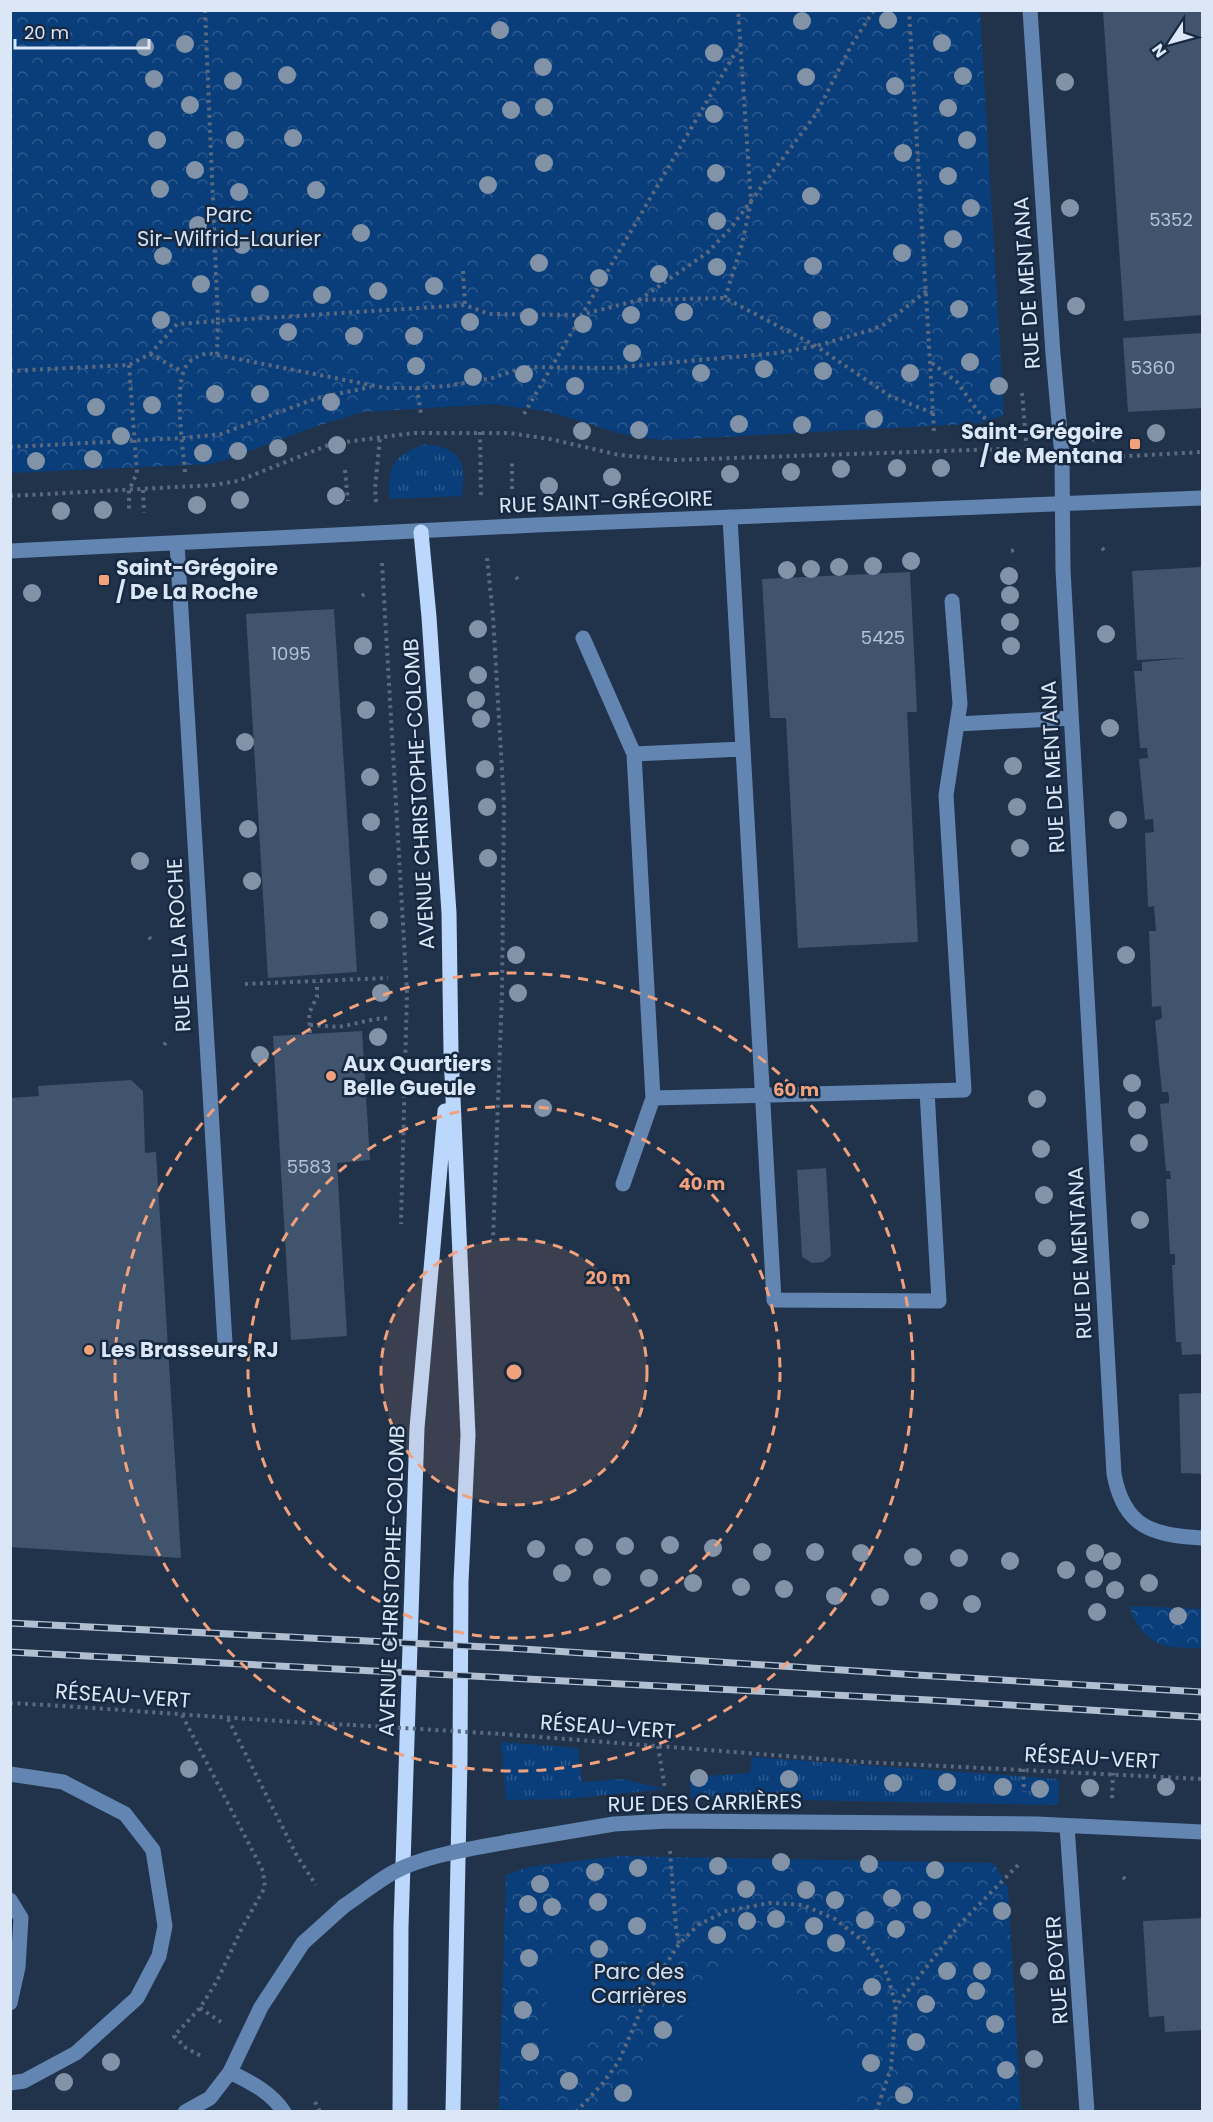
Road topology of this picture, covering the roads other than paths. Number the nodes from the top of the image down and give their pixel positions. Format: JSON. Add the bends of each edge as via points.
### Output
{"nodes":[{"id":1,"x":1030,"y":10,"type":"edge"},
{"id":2,"x":1203,"y":498,"type":"edge"},
{"id":3,"x":1062,"y":505,"type":"junction"},
{"id":4,"x":730,"y":518,"type":"junction"},
{"id":5,"x":421,"y":532,"type":"junction"},
{"id":6,"x":177,"y":544,"type":"junction"},
{"id":7,"x":10,"y":551,"type":"edge"},
{"id":8,"x":952,"y":601,"type":"dead end"},
{"id":9,"x":583,"y":638,"type":"dead end"},
{"id":10,"x":1071,"y":718,"type":"junction"},
{"id":11,"x":957,"y":724,"type":"junction"},
{"id":12,"x":742,"y":749,"type":"junction"},
{"id":13,"x":634,"y":754,"type":"junction"},
{"id":14,"x":450,"y":1053,"type":"junction"},
{"id":15,"x":927,"y":1091,"type":"junction"},
{"id":16,"x":762,"y":1095,"type":"junction"},
{"id":17,"x":653,"y":1098,"type":"junction"},
{"id":18,"x":623,"y":1184,"type":"dead end"},
{"id":19,"x":225,"y":1343,"type":"dead end"},
{"id":20,"x":1203,"y":1538,"type":"edge"},
{"id":21,"x":10,"y":1774,"type":"edge"},
{"id":22,"x":1067,"y":1826,"type":"junction"},
{"id":23,"x":1203,"y":1832,"type":"edge"},
{"id":24,"x":10,"y":1900,"type":"edge"},
{"id":25,"x":10,"y":2003,"type":"edge"},
{"id":26,"x":230,"y":2072,"type":"junction"},
{"id":27,"x":10,"y":2083,"type":"edge"},
{"id":28,"x":185,"y":2112,"type":"edge"},
{"id":29,"x":284,"y":2112,"type":"edge"},
{"id":30,"x":400,"y":2112,"type":"edge"},
{"id":31,"x":453,"y":2112,"type":"edge"},
{"id":32,"x":1087,"y":2112,"type":"edge"}],
"edges":[{"from":1,"to":3,"type":"street","name":"RUE DE MENTANA","via":[[1062,456]]},
{"from":2,"to":3,"type":"street","name":"RUE SAINT-GRÉGOIRE"},
{"from":3,"to":4,"type":"street","name":"RUE SAINT-GRÉGOIRE"},
{"from":3,"to":10,"type":"street","name":"RUE DE MENTANA"},
{"from":4,"to":5,"type":"street","name":"RUE SAINT-GRÉGOIRE"},
{"from":4,"to":12,"type":"street"},
{"from":5,"to":6,"type":"street","name":"RUE SAINT-GRÉGOIRE"},
{"from":5,"to":14,"type":"main road","name":"AVENUE CHRISTOPHE-COLOMB","via":[[447,892]]},
{"from":6,"to":7,"type":"street","name":"RUE SAINT-GRÉGOIRE"},
{"from":6,"to":19,"type":"street","name":"RUE DE LA ROCHE"},
{"from":8,"to":11,"type":"street","via":[[960,704]]},
{"from":9,"to":13,"type":"street"},
{"from":10,"to":11,"type":"street"},
{"from":10,"to":20,"type":"street","name":"RUE DE MENTANA","via":[[1114,1474],[1120,1497],[1134,1517],[1149,1528],[1165,1535]]},
{"from":11,"to":15,"type":"street","via":[[946,795],[964,1090]]},
{"from":12,"to":13,"type":"street"},
{"from":12,"to":16,"type":"street"},
{"from":13,"to":17,"type":"street"},
{"from":14,"to":30,"type":"main road","name":"AVENUE CHRISTOPHE-COLOMB","via":[[417,1428],[401,1927]]},
{"from":14,"to":31,"type":"main road","name":"AVENUE CHRISTOPHE-COLOMB","via":[[468,1435],[461,1582]]},
{"from":15,"to":16,"type":"street"},
{"from":15,"to":16,"type":"street","via":[[939,1301],[774,1300]]},
{"from":16,"to":17,"type":"street"},
{"from":17,"to":18,"type":"street"},
{"from":21,"to":27,"type":"street","via":[[63,1782],[125,1814],[153,1850],[165,1926],[159,1956],[137,1998],[76,2053],[24,2081]]},
{"from":22,"to":23,"type":"street","name":"RUE DES CARRIÈRES"},
{"from":22,"to":26,"type":"street","name":"RUE DES CARRIÈRES","bridge":true,"via":[[668,1821],[614,1824],[464,1850],[414,1864],[394,1872],[344,1906],[303,1943],[261,2007]]},
{"from":22,"to":32,"type":"street","name":"RUE BOYER"},
{"from":24,"to":25,"type":"street","via":[[21,1918],[18,1968]]},
{"from":26,"to":28,"type":"street","name":"RUE DES CARRIÈRES","via":[[210,2098]]},
{"from":26,"to":29,"type":"street","via":[[267,2093]]}]}
